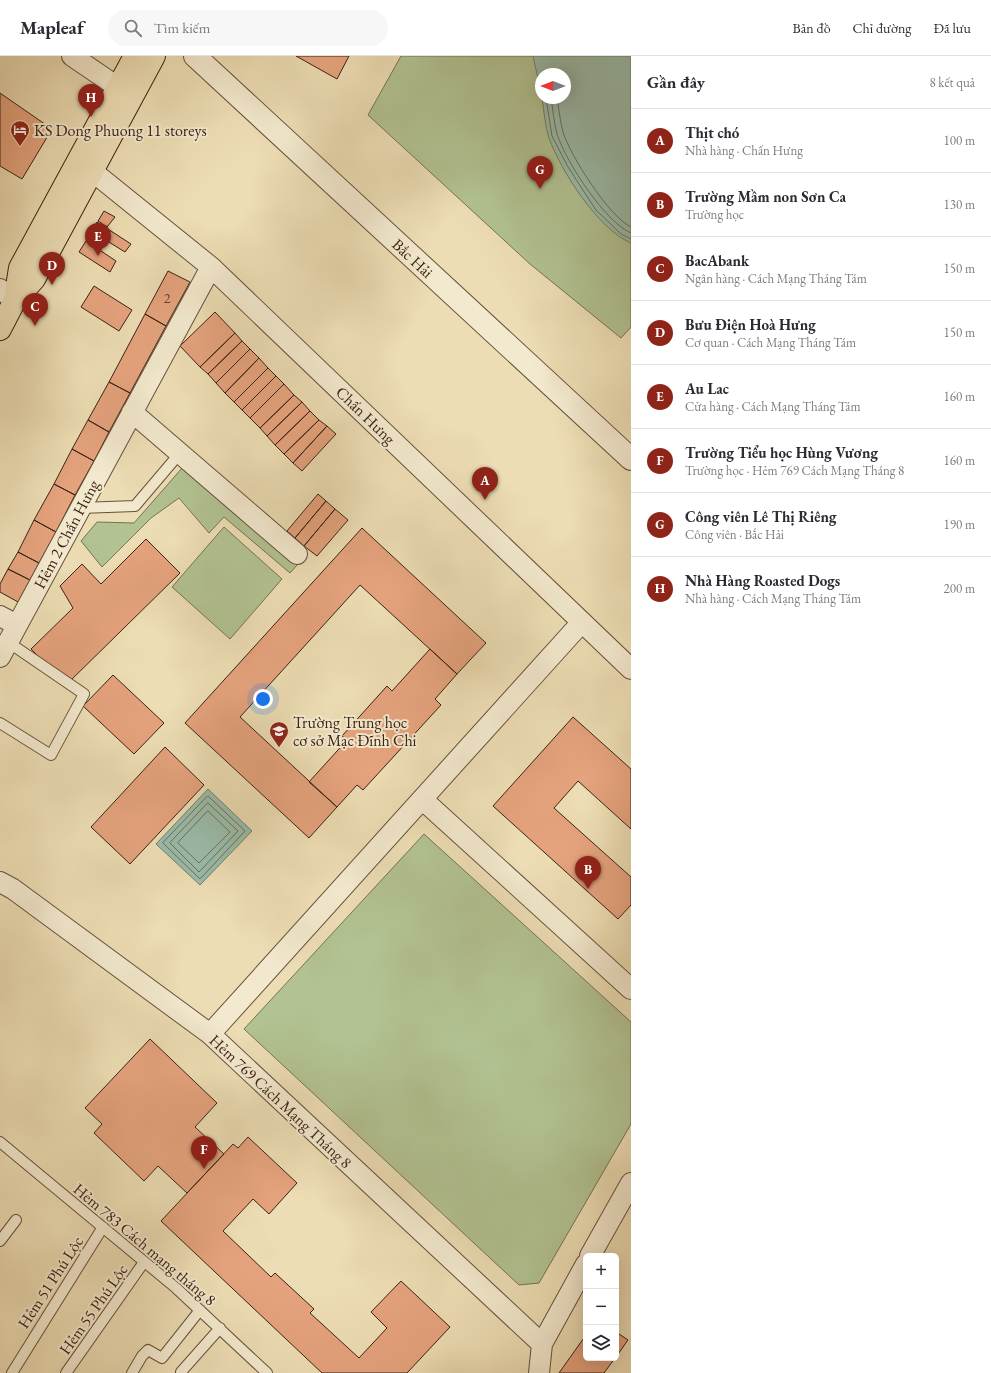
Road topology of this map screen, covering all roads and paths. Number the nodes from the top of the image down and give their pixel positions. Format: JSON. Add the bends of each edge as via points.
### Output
{"nodes":[{"id":1,"x":72,"y":56,"type":"edge"},
{"id":2,"x":135,"y":56,"type":"edge"},
{"id":3,"x":154,"y":56,"type":"edge"},
{"id":4,"x":195,"y":56,"type":"edge"},
{"id":5,"x":119,"y":88,"type":"junction"},
{"id":6,"x":92,"y":171,"type":"junction"},
{"id":7,"x":211,"y":267,"type":"junction"},
{"id":8,"x":7,"y":294,"type":"edge"},
{"id":9,"x":0,"y":329,"type":"edge"},
{"id":10,"x":132,"y":412,"type":"junction"},
{"id":11,"x":180,"y":453,"type":"junction"},
{"id":12,"x":631,"y":459,"type":"edge"},
{"id":13,"x":80,"y":508,"type":"junction"},
{"id":14,"x":297,"y":554,"type":"dead end"},
{"id":15,"x":582,"y":622,"type":"junction"},
{"id":16,"x":6,"y":635,"type":"edge"},
{"id":17,"x":631,"y":669,"type":"edge"},
{"id":18,"x":0,"y":722,"type":"edge"},
{"id":19,"x":422,"y":799,"type":"junction"},
{"id":20,"x":0,"y":882,"type":"edge"},
{"id":21,"x":631,"y":989,"type":"edge"},
{"id":22,"x":210,"y":1034,"type":"junction"},
{"id":23,"x":0,"y":1142,"type":"edge"},
{"id":24,"x":631,"y":1183,"type":"edge"},
{"id":25,"x":16,"y":1220,"type":"dead end"},
{"id":26,"x":103,"y":1227,"type":"junction"},
{"id":27,"x":0,"y":1241,"type":"edge"},
{"id":28,"x":592,"y":1253,"type":"edge"},
{"id":29,"x":144,"y":1262,"type":"junction"},
{"id":30,"x":583,"y":1269,"type":"edge"},
{"id":31,"x":200,"y":1310,"type":"junction"},
{"id":32,"x":220,"y":1328,"type":"junction"},
{"id":33,"x":542,"y":1344,"type":"junction"},
{"id":34,"x":12,"y":1373,"type":"edge"},
{"id":35,"x":66,"y":1373,"type":"edge"},
{"id":36,"x":132,"y":1373,"type":"edge"},
{"id":37,"x":182,"y":1373,"type":"edge"},
{"id":38,"x":267,"y":1373,"type":"edge"},
{"id":39,"x":540,"y":1373,"type":"edge"}],
"edges":[{"from":1,"to":5,"type":"street"},
{"from":2,"to":5,"type":"main road"},
{"from":3,"to":6,"type":"main road"},
{"from":4,"to":12,"type":"street","name":"Bắc Hải"},
{"from":5,"to":8,"type":"main road"},
{"from":6,"to":7,"type":"street","name":"Chấn Hưng"},
{"from":6,"to":8,"type":"main road","via":[[34,279]]},
{"from":7,"to":10,"type":"street","name":"Hẻm 2 Chấn Hưng"},
{"from":7,"to":15,"type":"street","name":"Chấn Hưng"},
{"from":8,"to":9,"type":"main road"},
{"from":10,"to":11,"type":"street"},
{"from":10,"to":13,"type":"street","name":"Hẻm 2 Chấn Hưng"},
{"from":11,"to":13,"type":"lane","via":[[135,506]]},
{"from":11,"to":14,"type":"street"},
{"from":13,"to":16,"type":"street","name":"Hẻm 2 Chấn Hưng"},
{"from":15,"to":17,"type":"street","name":"Chấn Hưng"},
{"from":15,"to":19,"type":"street"},
{"from":16,"to":18,"type":"lane","via":[[84,694],[51,755]]},
{"from":19,"to":21,"type":"street"},
{"from":19,"to":22,"type":"street"},
{"from":20,"to":22,"type":"street","name":"Hẻm 769 Cách Mạng Tháng 8"},
{"from":22,"to":33,"type":"street","name":"Hẻm 769 Cách Mạng Tháng 8"},
{"from":23,"to":26,"type":"lane","name":"Hẻm 783 Cách mạng tháng 8"},
{"from":24,"to":28,"type":"street"},
{"from":25,"to":27,"type":"lane"},
{"from":26,"to":29,"type":"lane","name":"Hẻm 783 Cách mạng tháng 8"},
{"from":26,"to":34,"type":"lane","name":"Hẻm 51 Phú Lộc"},
{"from":29,"to":31,"type":"lane","name":"Hẻm 783 Cách mạng tháng 8"},
{"from":29,"to":35,"type":"lane","name":"Hẻm 55 Phú Lộc"},
{"from":30,"to":33,"type":"street"},
{"from":31,"to":32,"type":"lane","name":"Hẻm 783 Cách mạng tháng 8"},
{"from":31,"to":36,"type":"lane","via":[[162,1358],[148,1350]]},
{"from":32,"to":37,"type":"lane"},
{"from":32,"to":38,"type":"lane","name":"Hẻm 783 Cách mạng tháng 8"},
{"from":33,"to":39,"type":"street"}]}
